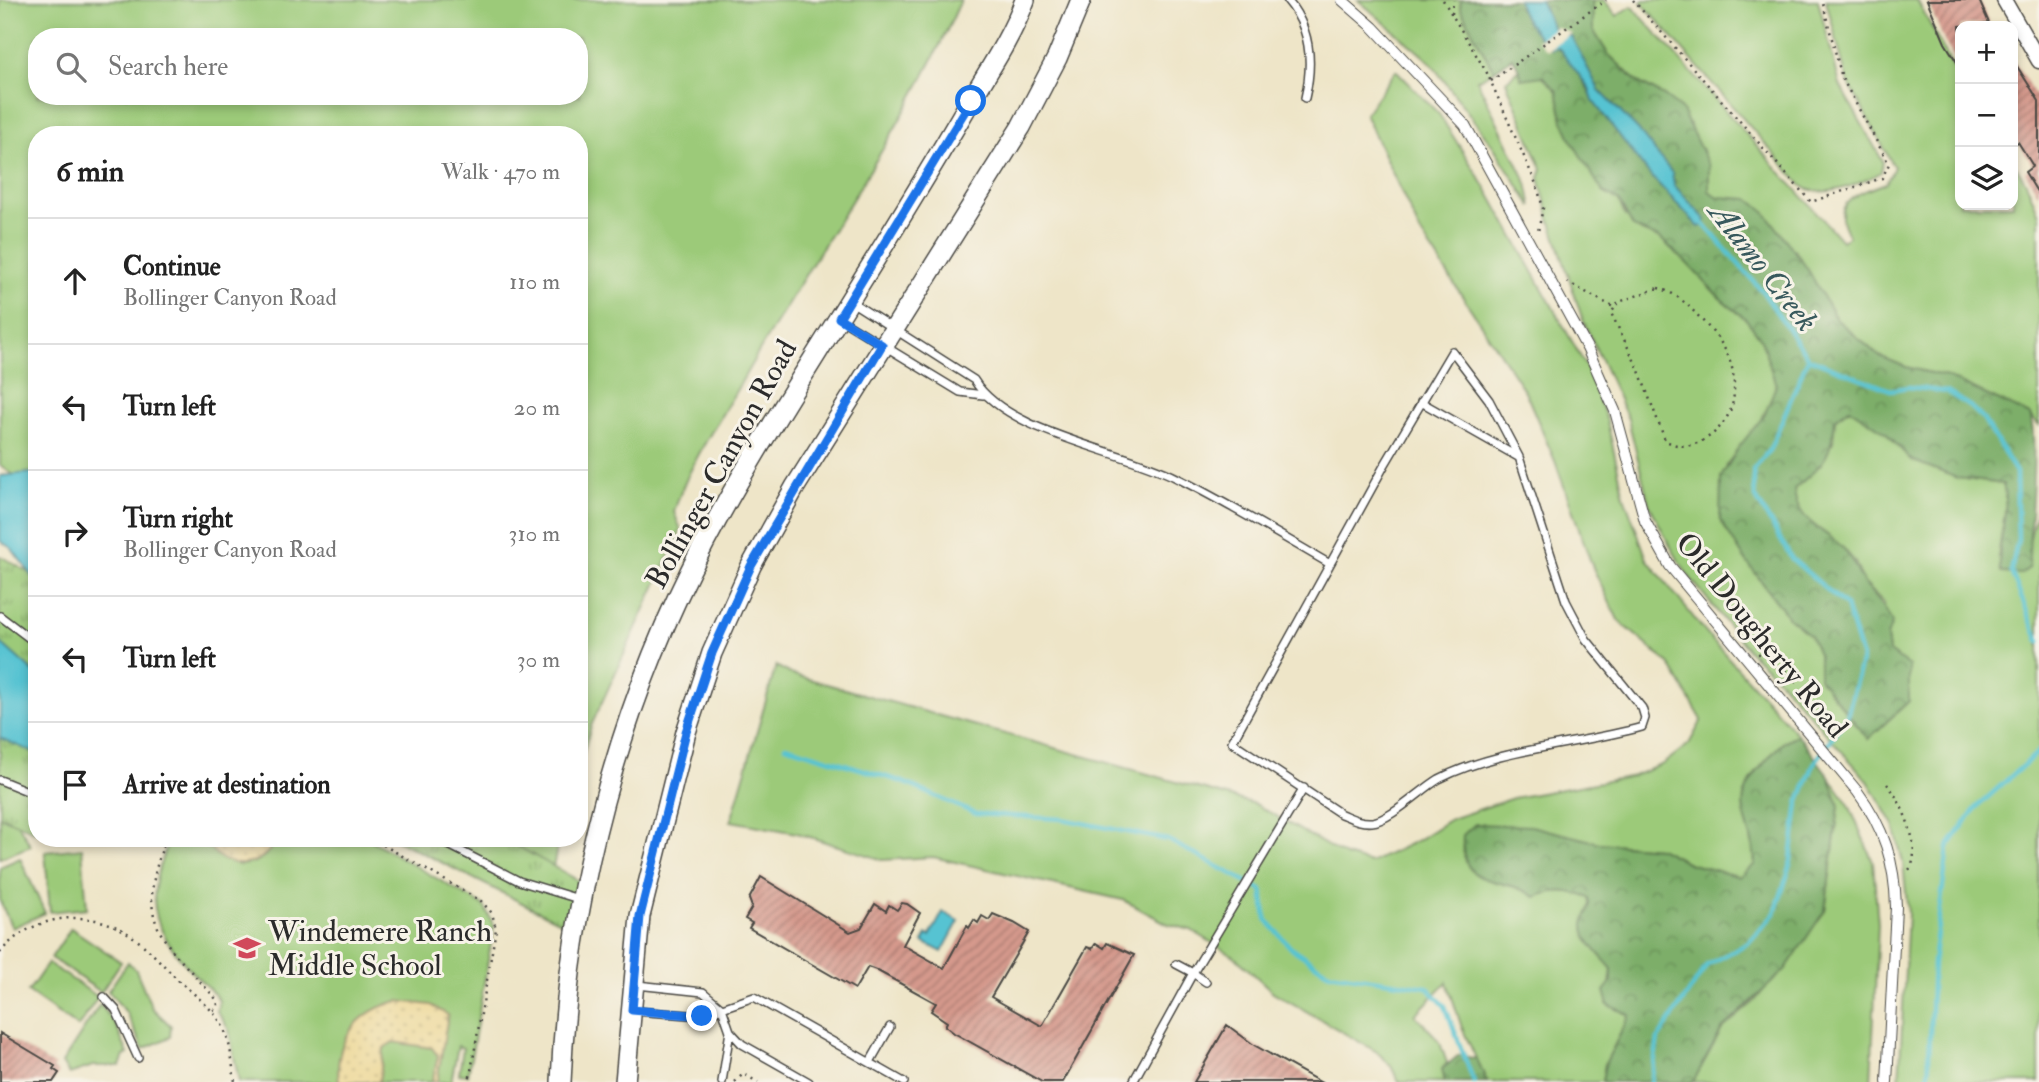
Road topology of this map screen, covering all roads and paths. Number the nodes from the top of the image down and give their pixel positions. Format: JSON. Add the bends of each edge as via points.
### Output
{"nodes":[{"id":1,"x":1025,"y":0,"type":"edge"},
{"id":2,"x":1081,"y":0,"type":"edge"},
{"id":3,"x":1287,"y":0,"type":"edge"},
{"id":4,"x":1342,"y":0,"type":"edge"},
{"id":5,"x":1443,"y":0,"type":"edge"},
{"id":6,"x":1453,"y":0,"type":"edge"},
{"id":7,"x":1605,"y":0,"type":"edge"},
{"id":8,"x":1633,"y":0,"type":"edge"},
{"id":9,"x":1822,"y":0,"type":"edge"},
{"id":10,"x":2004,"y":0,"type":"edge"},
{"id":11,"x":1452,"y":15,"type":"junction"},
{"id":12,"x":2039,"y":61,"type":"edge"},
{"id":13,"x":1490,"y":82,"type":"junction"},
{"id":14,"x":1305,"y":98,"type":"dead end"},
{"id":15,"x":1530,"y":241,"type":"junction"},
{"id":16,"x":1545,"y":270,"type":"junction"},
{"id":17,"x":849,"y":301,"type":"junction"},
{"id":18,"x":1615,"y":308,"type":"junction"},
{"id":19,"x":839,"y":318,"type":"junction"},
{"id":20,"x":893,"y":327,"type":"junction"},
{"id":21,"x":882,"y":345,"type":"junction"},
{"id":22,"x":984,"y":395,"type":"junction"},
{"id":23,"x":1422,"y":402,"type":"junction"},
{"id":24,"x":1519,"y":457,"type":"junction"},
{"id":25,"x":1330,"y":564,"type":"junction"},
{"id":26,"x":0,"y":616,"type":"edge"},
{"id":27,"x":28,"y":637,"type":"edge"},
{"id":28,"x":1745,"y":658,"type":"junction"},
{"id":29,"x":1799,"y":686,"type":"dead end"},
{"id":30,"x":0,"y":780,"type":"edge"},
{"id":31,"x":1886,"y":784,"type":"dead end"},
{"id":32,"x":1304,"y":788,"type":"junction"},
{"id":33,"x":28,"y":791,"type":"edge"},
{"id":34,"x":163,"y":847,"type":"edge"},
{"id":35,"x":388,"y":847,"type":"edge"},
{"id":36,"x":453,"y":847,"type":"edge"},
{"id":37,"x":1895,"y":880,"type":"junction"},
{"id":38,"x":583,"y":901,"type":"junction"},
{"id":39,"x":0,"y":953,"type":"edge"},
{"id":40,"x":1176,"y":964,"type":"dead end"},
{"id":41,"x":1193,"y":973,"type":"junction"},
{"id":42,"x":1206,"y":982,"type":"dead end"},
{"id":43,"x":633,"y":985,"type":"junction"},
{"id":44,"x":104,"y":997,"type":"dead end"},
{"id":45,"x":722,"y":1008,"type":"junction"},
{"id":46,"x":632,"y":1010,"type":"junction"},
{"id":47,"x":212,"y":1012,"type":"junction"},
{"id":48,"x":890,"y":1027,"type":"dead end"},
{"id":49,"x":730,"y":1031,"type":"junction"},
{"id":50,"x":138,"y":1058,"type":"dead end"},
{"id":51,"x":870,"y":1062,"type":"junction"},
{"id":52,"x":235,"y":1082,"type":"edge"},
{"id":53,"x":469,"y":1082,"type":"edge"},
{"id":54,"x":561,"y":1082,"type":"edge"},
{"id":55,"x":625,"y":1082,"type":"edge"},
{"id":56,"x":722,"y":1082,"type":"edge"},
{"id":57,"x":736,"y":1082,"type":"edge"},
{"id":58,"x":758,"y":1082,"type":"edge"},
{"id":59,"x":809,"y":1082,"type":"edge"},
{"id":60,"x":904,"y":1082,"type":"edge"},
{"id":61,"x":1133,"y":1082,"type":"edge"},
{"id":62,"x":1887,"y":1082,"type":"edge"}],
"edges":[{"from":1,"to":17,"type":"main road","name":"Bollinger Canyon Road","via":[[1013,33]]},
{"from":2,"to":20,"type":"main road","via":[[1021,127]]},
{"from":3,"to":14,"type":"lane","via":[[1311,54]]},
{"from":4,"to":15,"type":"street","name":"Old Dougherty Road","via":[[1465,125]]},
{"from":5,"to":11,"type":"path"},
{"from":6,"to":11,"type":"path"},
{"from":7,"to":13,"type":"path"},
{"from":8,"to":9,"type":"path","via":[[1811,202],[1882,178],[1889,164],[1842,78]]},
{"from":10,"to":12,"type":"street"},
{"from":11,"to":13,"type":"path"},
{"from":13,"to":15,"type":"path","via":[[1543,208],[1541,223]]},
{"from":15,"to":16,"type":"street","name":"Old Dougherty Road"},
{"from":16,"to":18,"type":"path"},
{"from":16,"to":28,"type":"street","name":"Old Dougherty Road","via":[[1615,411],[1636,496],[1656,544]]},
{"from":17,"to":19,"type":"main road","name":"Bollinger Canyon Road"},
{"from":17,"to":20,"type":"lane"},
{"from":18,"to":18,"type":"path","via":[[1611,313],[1665,440],[1675,447],[1690,447],[1705,439],[1733,403],[1731,364],[1716,336],[1681,298],[1658,288],[1619,302]]},
{"from":19,"to":21,"type":"lane"},
{"from":19,"to":38,"type":"main road","name":"Bollinger Canyon Road","via":[[747,465],[665,627],[631,715]]},
{"from":20,"to":21,"type":"main road"},
{"from":20,"to":22,"type":"lane","via":[[974,380]]},
{"from":21,"to":22,"type":"lane","via":[[960,393]]},
{"from":21,"to":43,"type":"main road","via":[[751,566],[712,653],[686,732],[640,916]]},
{"from":22,"to":25,"type":"lane","via":[[1067,440],[1175,476]]},
{"from":23,"to":24,"type":"lane"},
{"from":23,"to":24,"type":"lane","via":[[1452,351],[1489,400]]},
{"from":23,"to":25,"type":"lane"},
{"from":24,"to":32,"type":"lane","via":[[1566,601],[1586,639],[1642,708],[1642,727],[1594,741],[1498,757],[1440,779],[1375,822],[1341,814]]},
{"from":25,"to":32,"type":"lane","via":[[1232,742]]},
{"from":26,"to":27,"type":"lane"},
{"from":28,"to":29,"type":"path","via":[[1770,653]]},
{"from":28,"to":37,"type":"street","name":"Old Dougherty Road","via":[[1857,791],[1880,827]]},
{"from":30,"to":33,"type":"lane"},
{"from":31,"to":37,"type":"path","via":[[1900,799],[1913,849],[1910,870]]},
{"from":32,"to":41,"type":"lane"},
{"from":34,"to":47,"type":"path","via":[[153,884],[155,925],[216,999],[218,1005]]},
{"from":35,"to":53,"type":"path","via":[[481,901],[492,913],[496,929]]},
{"from":36,"to":38,"type":"lane","via":[[519,881]]},
{"from":37,"to":62,"type":"street","name":"Old Dougherty Road"},
{"from":38,"to":54,"type":"main road","name":"Bollinger Canyon Road"},
{"from":39,"to":47,"type":"path","via":[[27,929],[55,919],[107,923],[127,933]]},
{"from":40,"to":41,"type":"lane"},
{"from":41,"to":42,"type":"lane"},
{"from":41,"to":61,"type":"lane"},
{"from":43,"to":45,"type":"lane","via":[[703,992]]},
{"from":43,"to":46,"type":"main road"},
{"from":44,"to":50,"type":"lane","via":[[116,1010]]},
{"from":45,"to":46,"type":"lane","via":[[702,1016]]},
{"from":45,"to":49,"type":"lane"},
{"from":45,"to":51,"type":"lane","via":[[754,997]]},
{"from":46,"to":55,"type":"main road"},
{"from":47,"to":52,"type":"path","via":[[226,1036]]},
{"from":48,"to":51,"type":"lane"},
{"from":49,"to":56,"type":"lane"},
{"from":49,"to":59,"type":"lane","via":[[742,1044]]},
{"from":51,"to":60,"type":"lane"},
{"from":57,"to":58,"type":"path","via":[[743,1074]]}]}
